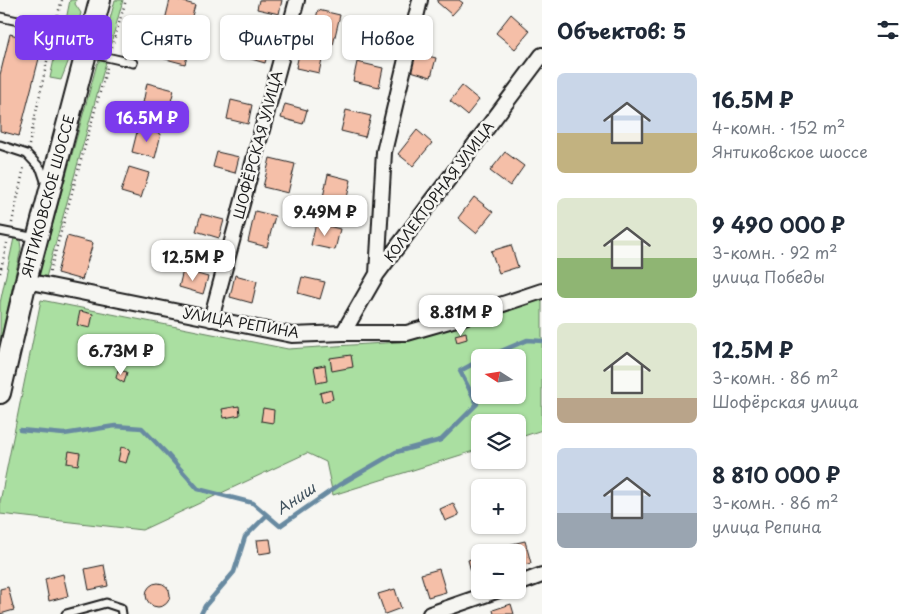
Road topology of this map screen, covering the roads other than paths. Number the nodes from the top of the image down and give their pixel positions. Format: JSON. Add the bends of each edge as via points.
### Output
{"nodes":[{"id":1,"x":100,"y":0,"type":"edge"},
{"id":2,"x":297,"y":0,"type":"edge"},
{"id":3,"x":420,"y":1,"type":"edge"},
{"id":4,"x":96,"y":15,"type":"edge"},
{"id":5,"x":0,"y":17,"type":"edge"},
{"id":6,"x":15,"y":20,"type":"edge"},
{"id":7,"x":542,"y":55,"type":"edge"},
{"id":8,"x":112,"y":58,"type":"edge"},
{"id":9,"x":84,"y":60,"type":"edge"},
{"id":10,"x":133,"y":63,"type":"dead end"},
{"id":11,"x":0,"y":145,"type":"edge"},
{"id":12,"x":49,"y":194,"type":"junction"},
{"id":13,"x":0,"y":231,"type":"edge"},
{"id":14,"x":37,"y":238,"type":"junction"},
{"id":15,"x":377,"y":274,"type":"junction"},
{"id":16,"x":26,"y":281,"type":"junction"},
{"id":17,"x":542,"y":291,"type":"edge"},
{"id":18,"x":211,"y":319,"type":"junction"},
{"id":19,"x":343,"y":333,"type":"junction"},
{"id":20,"x":0,"y":393,"type":"edge"},
{"id":21,"x":542,"y":575,"type":"edge"},
{"id":22,"x":526,"y":581,"type":"edge"},
{"id":23,"x":473,"y":599,"type":"edge"},
{"id":24,"x":66,"y":614,"type":"edge"},
{"id":25,"x":122,"y":614,"type":"edge"},
{"id":26,"x":430,"y":614,"type":"edge"}],
"edges":[{"from":1,"to":4,"type":"main road","name":"ЯНТИКОВСКОЕ ШОССЕ"},
{"from":2,"to":18,"type":"street","name":"ШОФЁРСКАЯ УЛИЦА"},
{"from":3,"to":15,"type":"street","via":[[384,152]]},
{"from":5,"to":6,"type":"lane"},
{"from":7,"to":15,"type":"street","name":"КОЛЛЕКТОРНАЯ УЛИЦА"},
{"from":8,"to":10,"type":"lane"},
{"from":9,"to":12,"type":"main road","name":"ЯНТИКОВСКОЕ ШОССЕ"},
{"from":11,"to":12,"type":"lane","via":[[27,154],[42,169]]},
{"from":12,"to":14,"type":"main road","name":"ЯНТИКОВСКОЕ ШОССЕ"},
{"from":13,"to":14,"type":"lane"},
{"from":14,"to":16,"type":"main road","name":"ЯНТИКОВСКОЕ ШОССЕ"},
{"from":15,"to":19,"type":"street","name":"КОЛЛЕКТОРНАЯ УЛИЦА"},
{"from":16,"to":18,"type":"street","name":"УЛИЦА РЕПИНА"},
{"from":16,"to":20,"type":"main road","name":"ЯНТИКОВСКОЕ ШОССЕ"},
{"from":17,"to":19,"type":"street","name":"УЛИЦА РЕПИНА","via":[[407,333]]},
{"from":18,"to":19,"type":"street","name":"УЛИЦА РЕПИНА","via":[[292,335]]},
{"from":21,"to":22,"type":"street"},
{"from":23,"to":26,"type":"street"},
{"from":24,"to":25,"type":"lane","via":[[106,603],[121,608]]}]}
